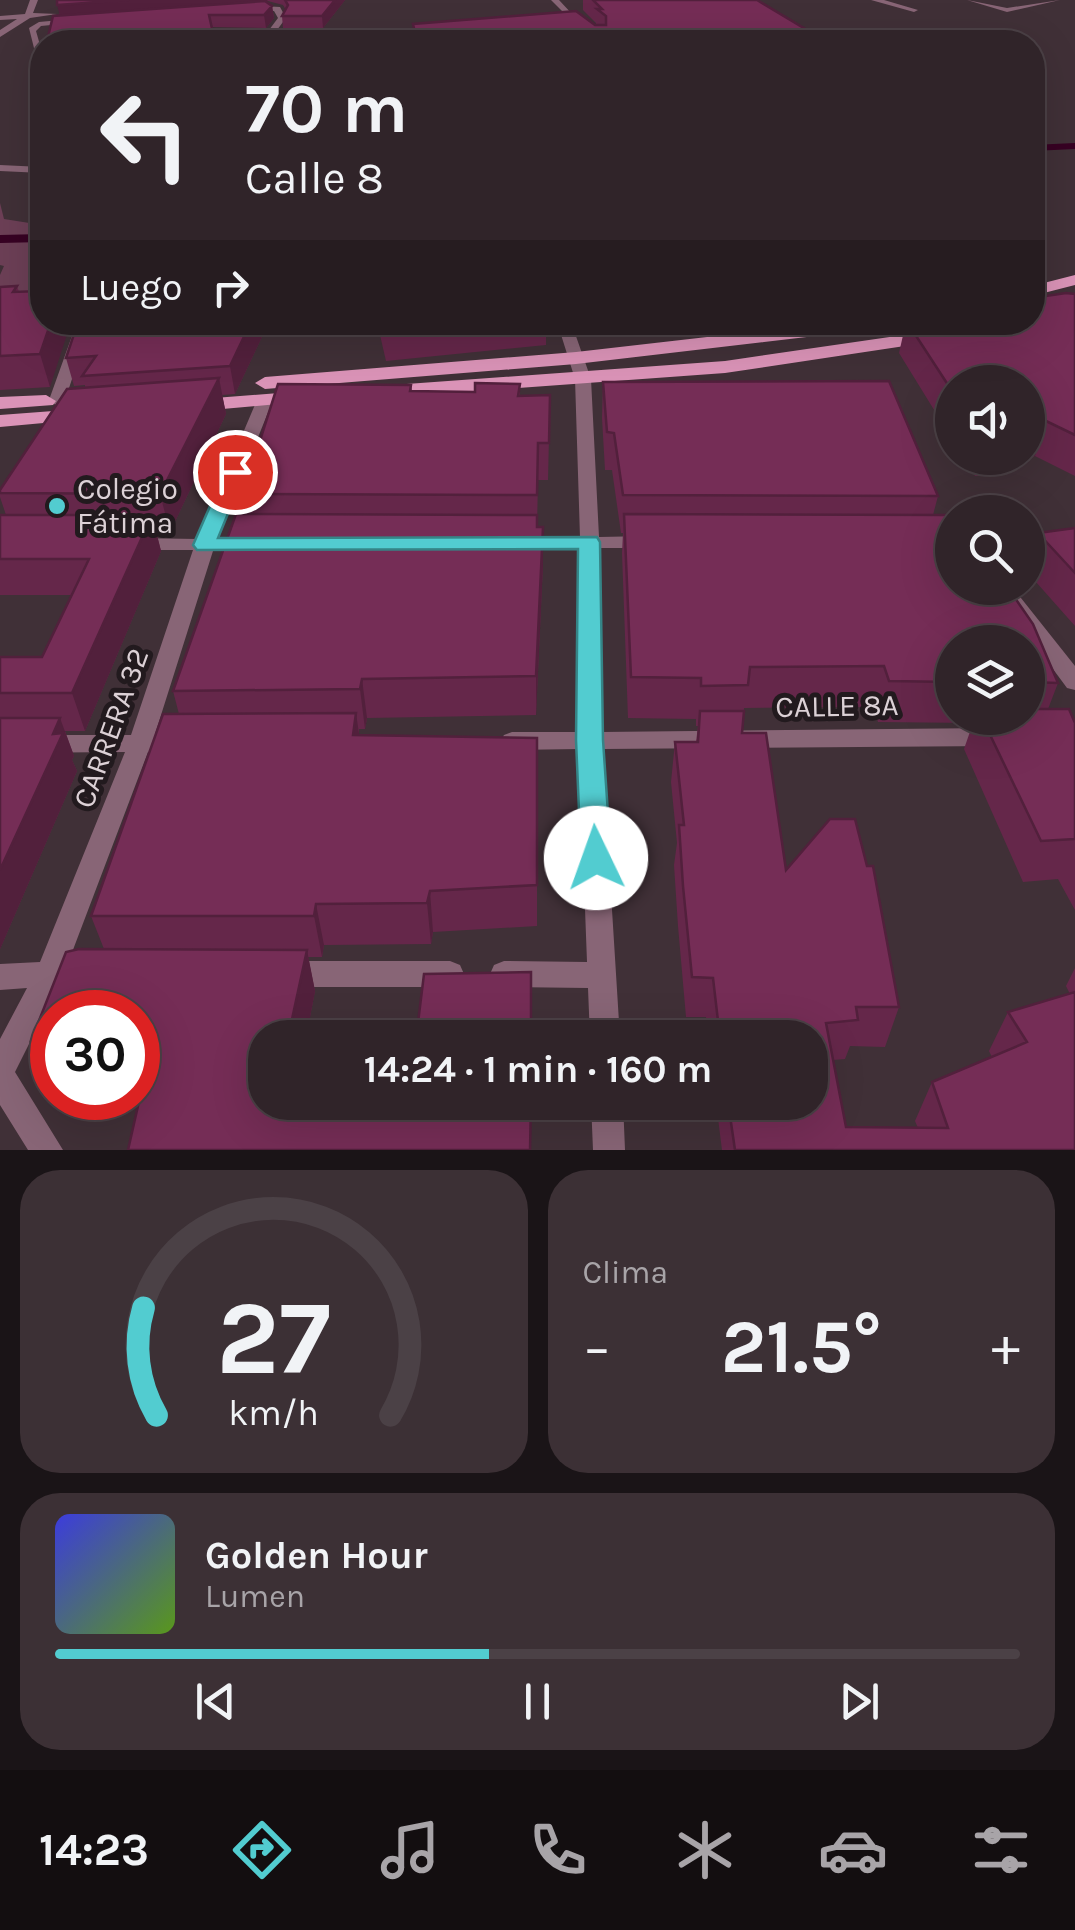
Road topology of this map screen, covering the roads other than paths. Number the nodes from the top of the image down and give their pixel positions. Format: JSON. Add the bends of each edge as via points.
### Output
{"nodes":[{"id":1,"x":34,"y":0,"type":"edge"},
{"id":2,"x":52,"y":0,"type":"edge"},
{"id":3,"x":555,"y":0,"type":"edge"},
{"id":4,"x":874,"y":0,"type":"edge"},
{"id":5,"x":971,"y":0,"type":"edge"},
{"id":6,"x":1056,"y":0,"type":"edge"},
{"id":7,"x":234,"y":8,"type":"edge"},
{"id":8,"x":914,"y":10,"type":"dead end"},
{"id":9,"x":84,"y":12,"type":"edge"},
{"id":10,"x":47,"y":14,"type":"junction"},
{"id":11,"x":28,"y":16,"type":"junction"},
{"id":12,"x":0,"y":18,"type":"edge"},
{"id":13,"x":96,"y":19,"type":"edge"},
{"id":14,"x":32,"y":30,"type":"edge"},
{"id":15,"x":273,"y":30,"type":"edge"},
{"id":16,"x":586,"y":30,"type":"edge"},
{"id":17,"x":0,"y":34,"type":"edge"},
{"id":18,"x":0,"y":168,"type":"edge"},
{"id":19,"x":30,"y":169,"type":"edge"},
{"id":20,"x":1075,"y":280,"type":"edge"},
{"id":21,"x":1045,"y":288,"type":"edge"},
{"id":22,"x":81,"y":335,"type":"edge"},
{"id":23,"x":568,"y":335,"type":"edge"},
{"id":24,"x":778,"y":335,"type":"edge"},
{"id":25,"x":945,"y":335,"type":"edge"},
{"id":26,"x":576,"y":358,"type":"junction"},
{"id":27,"x":583,"y":379,"type":"junction"},
{"id":28,"x":265,"y":400,"type":"junction"},
{"id":29,"x":0,"y":404,"type":"edge"},
{"id":30,"x":101,"y":405,"type":"edge"},
{"id":31,"x":60,"y":416,"type":"junction"},
{"id":32,"x":0,"y":421,"type":"edge"},
{"id":33,"x":590,"y":542,"type":"junction"},
{"id":34,"x":666,"y":542,"type":"edge"},
{"id":35,"x":112,"y":543,"type":"edge"},
{"id":36,"x":493,"y":543,"type":"edge"},
{"id":37,"x":1075,"y":543,"type":"edge"},
{"id":38,"x":282,"y":544,"type":"edge"},
{"id":39,"x":1045,"y":544,"type":"edge"},
{"id":40,"x":204,"y":545,"type":"junction"},
{"id":41,"x":1015,"y":605,"type":"edge"},
{"id":42,"x":1075,"y":682,"type":"edge"},
{"id":43,"x":1017,"y":736,"type":"edge"},
{"id":44,"x":590,"y":740,"type":"junction"},
{"id":45,"x":492,"y":741,"type":"edge"},
{"id":46,"x":140,"y":743,"type":"junction"},
{"id":47,"x":199,"y":743,"type":"edge"},
{"id":48,"x":0,"y":744,"type":"edge"},
{"id":49,"x":50,"y":973,"type":"junction"},
{"id":50,"x":89,"y":973,"type":"edge"},
{"id":51,"x":247,"y":974,"type":"edge"},
{"id":52,"x":602,"y":974,"type":"junction"},
{"id":53,"x":0,"y":977,"type":"edge"},
{"id":54,"x":604,"y":1020,"type":"edge"},
{"id":55,"x":0,"y":1074,"type":"edge"},
{"id":56,"x":608,"y":1120,"type":"edge"},
{"id":57,"x":47,"y":1150,"type":"edge"},
{"id":58,"x":609,"y":1150,"type":"edge"}],
"edges":[{"from":1,"to":11,"type":"street"},
{"from":2,"to":10,"type":"street"},
{"from":3,"to":16,"type":"street"},
{"from":4,"to":8,"type":"street"},
{"from":5,"to":6,"type":"street","via":[[1008,10]]},
{"from":7,"to":15,"type":"street","via":[[277,10],[282,18]]},
{"from":9,"to":10,"type":"street"},
{"from":10,"to":11,"type":"street"},
{"from":11,"to":12,"type":"street"},
{"from":11,"to":17,"type":"street"},
{"from":13,"to":14,"type":"street"},
{"from":18,"to":19,"type":"street"},
{"from":20,"to":21,"type":"main road"},
{"from":22,"to":31,"type":"street"},
{"from":23,"to":26,"type":"street"},
{"from":24,"to":26,"type":"main road"},
{"from":25,"to":27,"type":"main road"},
{"from":26,"to":27,"type":"street"},
{"from":26,"to":28,"type":"main road","via":[[168,399]]},
{"from":27,"to":28,"type":"main road"},
{"from":27,"to":33,"type":"street","via":[[594,402]]},
{"from":28,"to":40,"type":"street","name":"CARRERA 32"},
{"from":29,"to":31,"type":"main road"},
{"from":30,"to":31,"type":"main road"},
{"from":31,"to":32,"type":"main road"},
{"from":33,"to":34,"type":"street"},
{"from":33,"to":36,"type":"street"},
{"from":33,"to":44,"type":"street"},
{"from":35,"to":40,"type":"street"},
{"from":37,"to":39,"type":"street"},
{"from":38,"to":40,"type":"street"},
{"from":40,"to":46,"type":"street","name":"CARRERA 32"},
{"from":41,"to":42,"type":"street"},
{"from":43,"to":44,"type":"street","name":"CALLE 8A"},
{"from":44,"to":45,"type":"street","name":"CALLE 8A"},
{"from":44,"to":52,"type":"street"},
{"from":46,"to":47,"type":"street"},
{"from":46,"to":48,"type":"street"},
{"from":46,"to":49,"type":"street","name":"CARRERA 32"},
{"from":49,"to":50,"type":"street"},
{"from":49,"to":53,"type":"street"},
{"from":49,"to":55,"type":"street","name":"CARRERA 32"},
{"from":51,"to":52,"type":"street"},
{"from":52,"to":54,"type":"street"},
{"from":55,"to":57,"type":"street"},
{"from":56,"to":58,"type":"street"}]}
